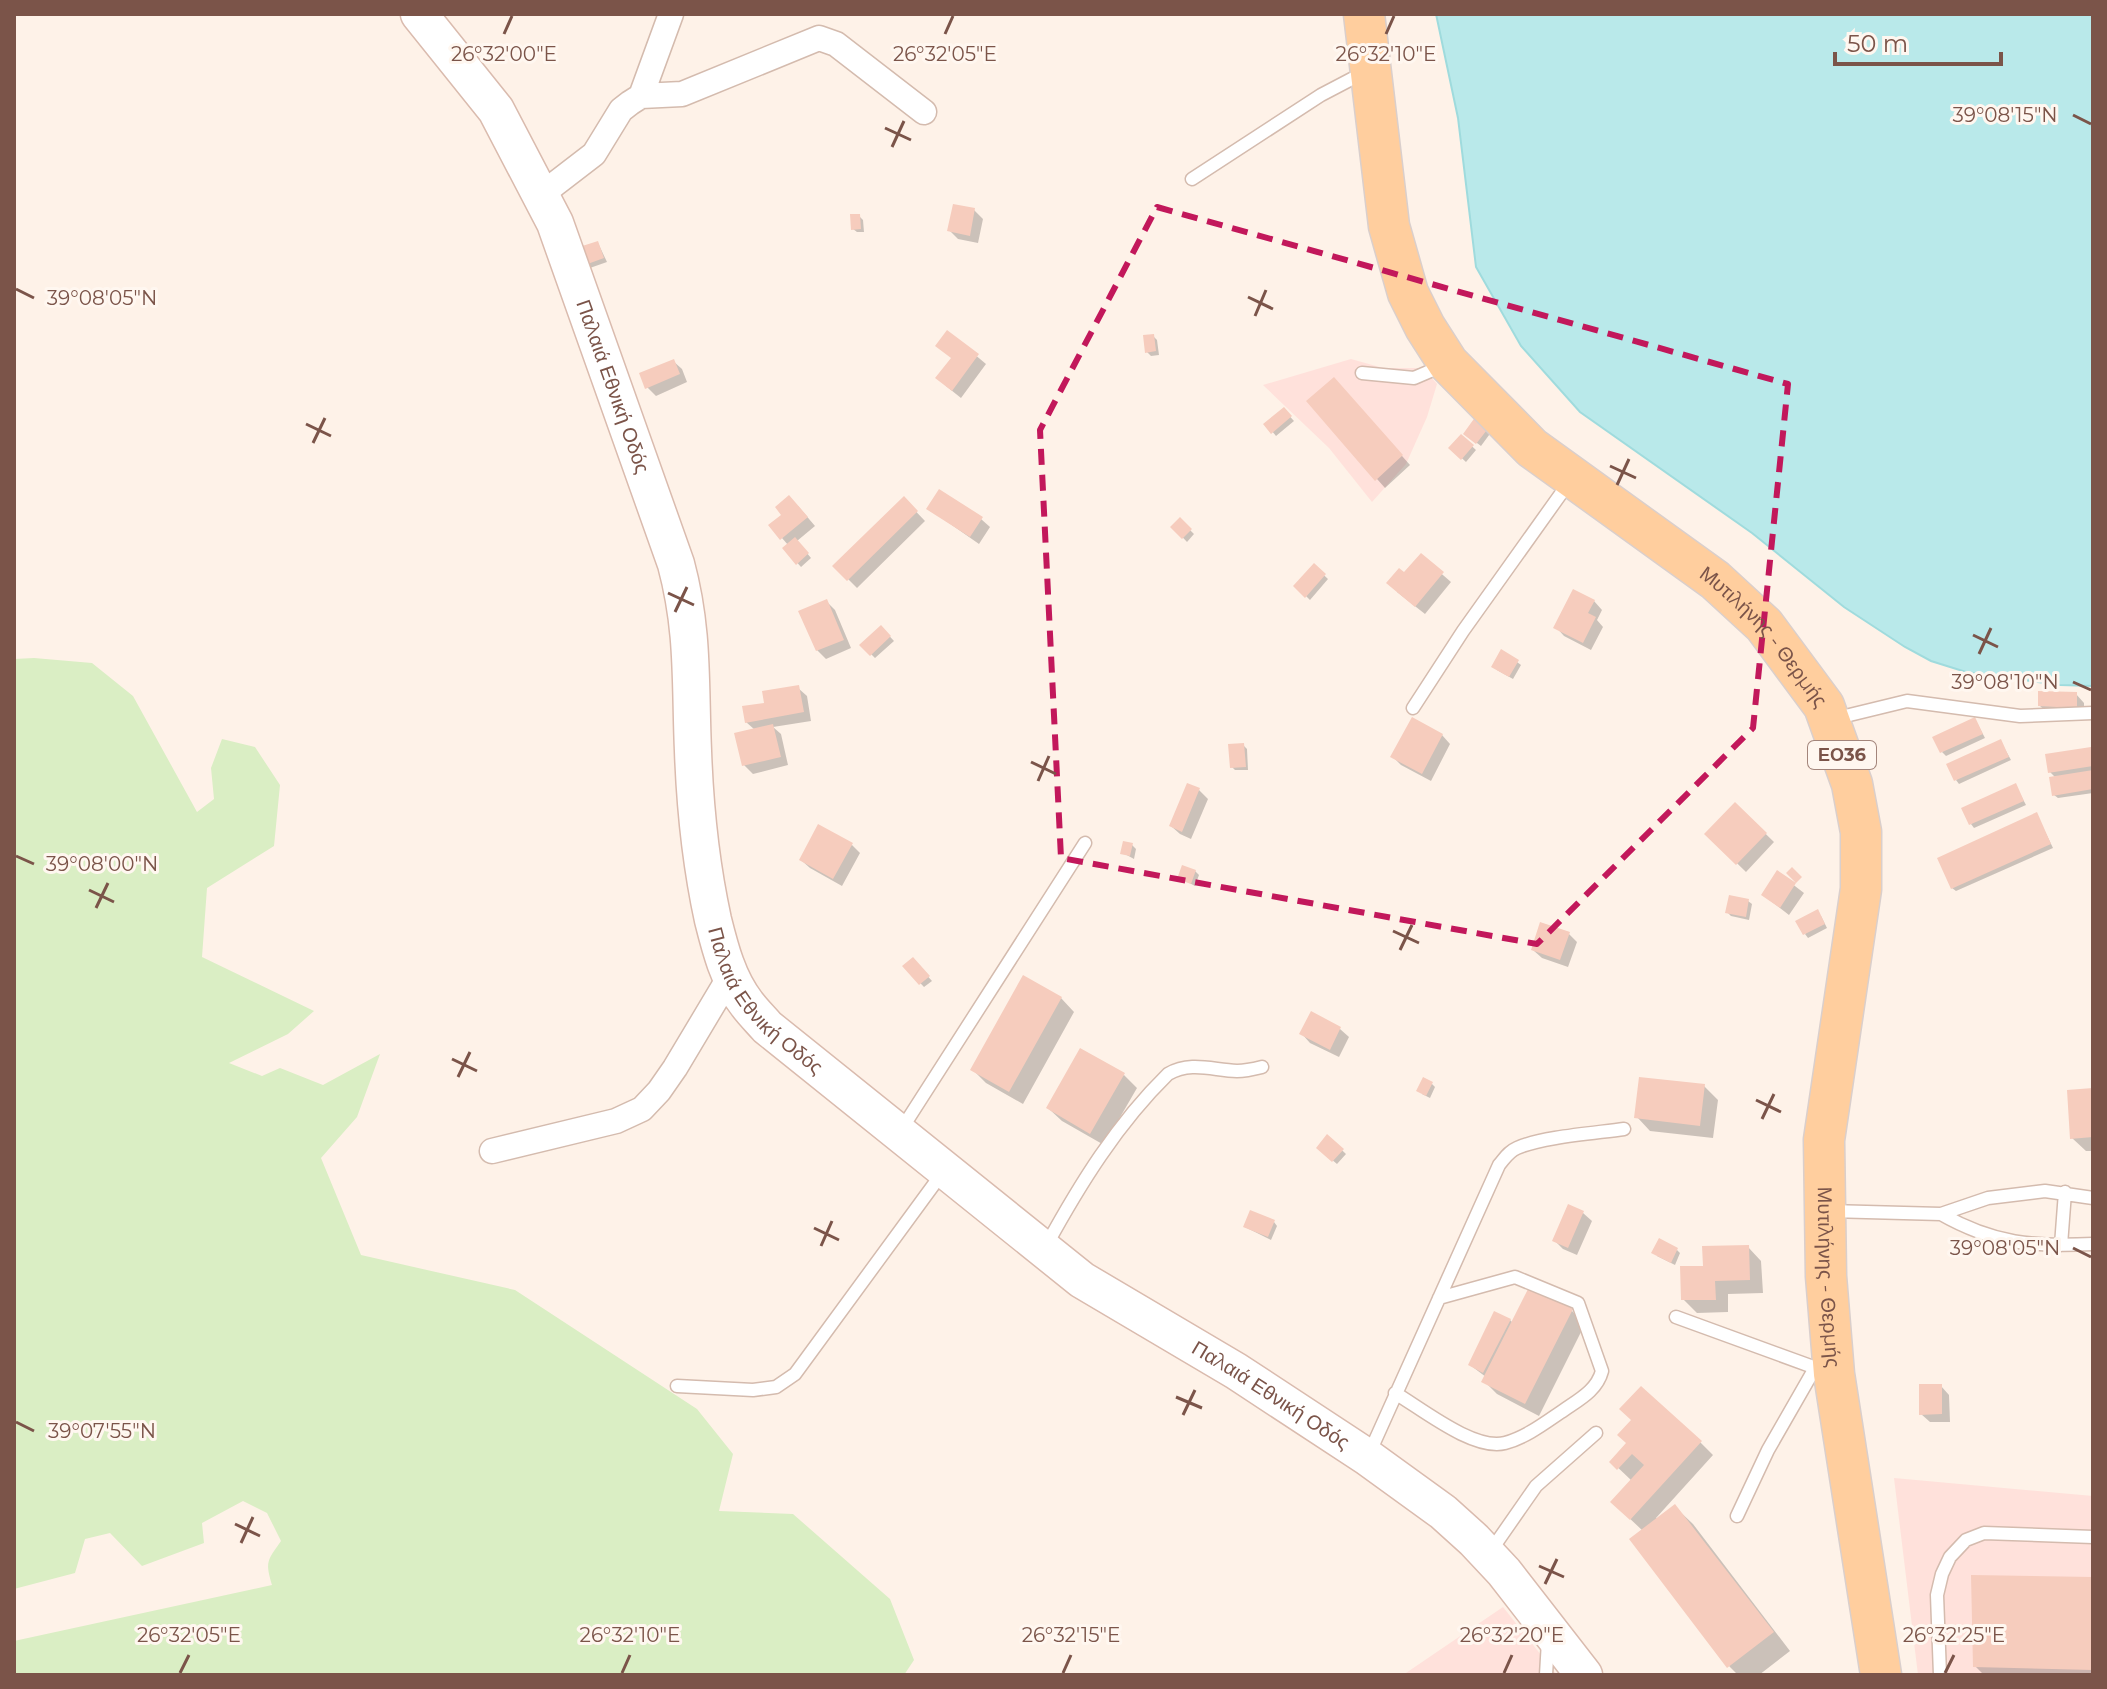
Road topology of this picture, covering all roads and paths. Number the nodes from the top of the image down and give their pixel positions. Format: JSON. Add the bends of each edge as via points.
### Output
{"nodes":[{"id":1,"x":419,"y":14,"type":"edge"},
{"id":2,"x":671,"y":14,"type":"edge"},
{"id":3,"x":1364,"y":14,"type":"edge"},
{"id":4,"x":1369,"y":70,"type":"junction"},
{"id":5,"x":641,"y":96,"type":"junction"},
{"id":6,"x":924,"y":112,"type":"dead end"},
{"id":7,"x":1192,"y":179,"type":"dead end"},
{"id":8,"x":542,"y":194,"type":"junction"},
{"id":9,"x":1448,"y":363,"type":"junction"},
{"id":10,"x":1362,"y":373,"type":"dead end"},
{"id":11,"x":1571,"y":479,"type":"junction"},
{"id":12,"x":1413,"y":708,"type":"dead end"},
{"id":13,"x":2093,"y":713,"type":"edge"},
{"id":14,"x":1829,"y":720,"type":"junction"},
{"id":15,"x":1085,"y":843,"type":"dead end"},
{"id":16,"x":730,"y":976,"type":"junction"},
{"id":17,"x":1262,"y":1067,"type":"dead end"},
{"id":18,"x":1624,"y":1129,"type":"dead end"},
{"id":19,"x":899,"y":1132,"type":"junction"},
{"id":20,"x":492,"y":1151,"type":"dead end"},
{"id":21,"x":945,"y":1169,"type":"junction"},
{"id":22,"x":2065,"y":1192,"type":"junction"},
{"id":23,"x":2093,"y":1198,"type":"edge"},
{"id":24,"x":1826,"y":1211,"type":"junction"},
{"id":25,"x":1941,"y":1214,"type":"junction"},
{"id":26,"x":2093,"y":1244,"type":"edge"},
{"id":27,"x":2061,"y":1245,"type":"junction"},
{"id":28,"x":1044,"y":1249,"type":"junction"},
{"id":29,"x":1439,"y":1298,"type":"junction"},
{"id":30,"x":1676,"y":1317,"type":"dead end"},
{"id":31,"x":1824,"y":1371,"type":"junction"},
{"id":32,"x":677,"y":1386,"type":"dead end"},
{"id":33,"x":1395,"y":1393,"type":"junction"},
{"id":34,"x":1596,"y":1433,"type":"dead end"},
{"id":35,"x":1367,"y":1457,"type":"junction"},
{"id":36,"x":1737,"y":1516,"type":"dead end"},
{"id":37,"x":2093,"y":1537,"type":"edge"},
{"id":38,"x":1488,"y":1555,"type":"junction"},
{"id":39,"x":1549,"y":1630,"type":"junction"},
{"id":40,"x":1546,"y":1675,"type":"edge"},
{"id":41,"x":1584,"y":1675,"type":"edge"},
{"id":42,"x":1881,"y":1675,"type":"edge"},
{"id":43,"x":1940,"y":1675,"type":"edge"}],
"edges":[{"from":1,"to":8,"type":"main road","name":"Παλαιά Εθνική Οδός","via":[[496,110]]},
{"from":2,"to":5,"type":"street"},
{"from":3,"to":4,"type":"main road","name":"Μυτιλήνης - Θερμής","number":"ΕΟ36"},
{"from":4,"to":7,"type":"lane"},
{"from":4,"to":9,"type":"main road","name":"Μυτιλήνης - Θερμής","number":"ΕΟ36","via":[[1389,226],[1408,293]]},
{"from":5,"to":6,"type":"street","via":[[682,94],[819,38],[836,44]]},
{"from":5,"to":8,"type":"street","via":[[621,110],[594,154]]},
{"from":8,"to":16,"type":"main road","name":"Παλαιά Εθνική Οδός","via":[[687,603],[705,884]]},
{"from":9,"to":10,"type":"lane","via":[[1414,378]]},
{"from":9,"to":11,"type":"main road","name":"Μυτιλήνης - Θερμής","number":"ΕΟ36","via":[[1532,448]]},
{"from":11,"to":12,"type":"lane"},
{"from":11,"to":14,"type":"main road","name":"Μυτιλήνης - Θερμής","number":"ΕΟ36","via":[[1715,580],[1764,625],[1797,666]]},
{"from":13,"to":14,"type":"lane","via":[[2020,716],[1907,701]]},
{"from":14,"to":24,"type":"main road","name":"Μυτιλήνης - Θερμής","number":"ΕΟ36","via":[[1852,784],[1861,832],[1861,889],[1824,1140]]},
{"from":15,"to":19,"type":"lane"},
{"from":16,"to":19,"type":"main road","name":"Παλαιά Εθνική Οδός","via":[[767,1027]]},
{"from":16,"to":20,"type":"street","via":[[675,1068],[642,1109],[616,1121]]},
{"from":17,"to":28,"type":"lane","via":[[1241,1072],[1180,1067],[1168,1074],[1107,1145]]},
{"from":18,"to":29,"type":"lane","via":[[1508,1153]]},
{"from":19,"to":21,"type":"main road","name":"Παλαιά Εθνική Οδός"},
{"from":21,"to":28,"type":"main road","name":"Παλαιά Εθνική Οδός"},
{"from":21,"to":32,"type":"lane","via":[[795,1374],[776,1387],[753,1390]]},
{"from":22,"to":23,"type":"lane"},
{"from":22,"to":25,"type":"lane","via":[[2017,1192]]},
{"from":22,"to":27,"type":"lane"},
{"from":24,"to":25,"type":"lane"},
{"from":24,"to":31,"type":"main road","name":"Μυτιλήνης - Θερμής","number":"ΕΟ36"},
{"from":25,"to":27,"type":"lane","via":[[2006,1242]]},
{"from":26,"to":27,"type":"lane"},
{"from":28,"to":35,"type":"main road","name":"Παλαιά Εθνική Οδός","via":[[1082,1280]]},
{"from":29,"to":33,"type":"lane"},
{"from":29,"to":33,"type":"lane","via":[[1515,1277],[1578,1303],[1602,1371],[1600,1380],[1538,1427],[1492,1444],[1466,1436]]},
{"from":30,"to":31,"type":"lane"},
{"from":31,"to":36,"type":"lane","via":[[1768,1450]]},
{"from":31,"to":42,"type":"main road","name":"Μυτιλήνης - Θερμής","number":"ΕΟ36"},
{"from":33,"to":35,"type":"lane"},
{"from":34,"to":38,"type":"lane","via":[[1536,1486]]},
{"from":35,"to":38,"type":"main road","name":"Παλαιά Εθνική Οδός","via":[[1443,1512]]},
{"from":37,"to":43,"type":"lane","via":[[1984,1533],[1966,1540],[1950,1557],[1937,1595]]},
{"from":38,"to":39,"type":"main road","name":"Παλαιά Εθνική Οδός"},
{"from":39,"to":40,"type":"lane"},
{"from":39,"to":41,"type":"main road","name":"Παλαιά Εθνική Οδός"}]}
